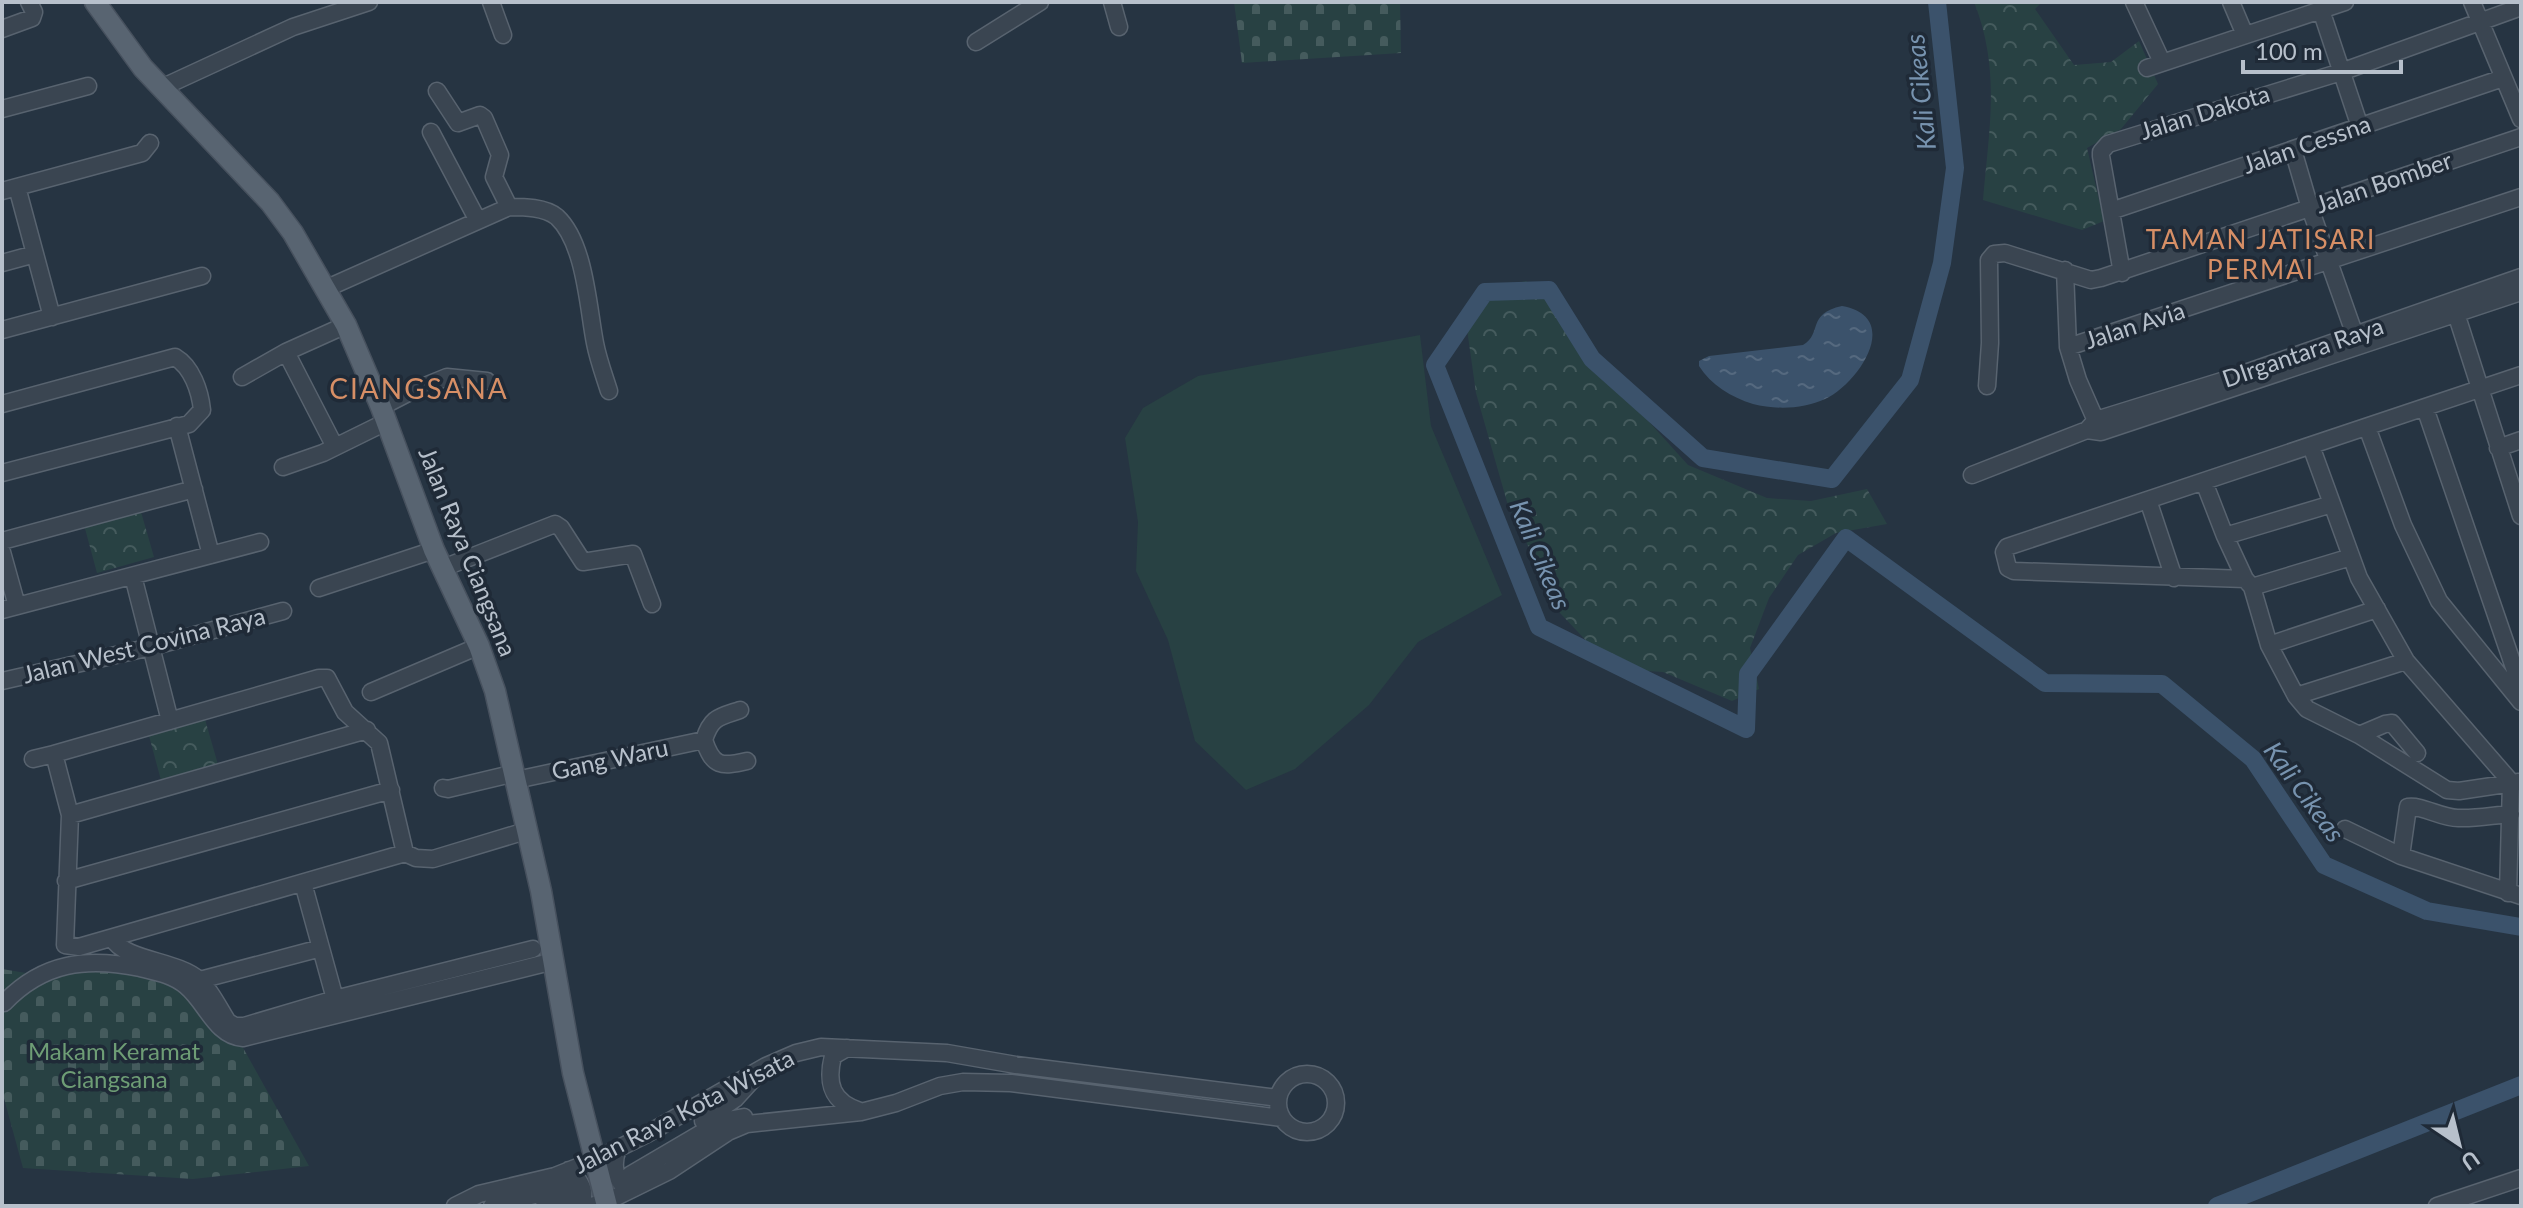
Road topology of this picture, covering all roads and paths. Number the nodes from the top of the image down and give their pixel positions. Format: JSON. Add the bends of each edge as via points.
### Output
{"nodes":[{"id":1,"x":29,"y":2,"type":"edge"},
{"id":2,"x":95,"y":2,"type":"edge"},
{"id":3,"x":369,"y":2,"type":"edge"},
{"id":4,"x":491,"y":2,"type":"edge"},
{"id":5,"x":1040,"y":2,"type":"edge"},
{"id":6,"x":1112,"y":2,"type":"edge"},
{"id":7,"x":2134,"y":2,"type":"edge"},
{"id":8,"x":2231,"y":2,"type":"edge"},
{"id":9,"x":2345,"y":2,"type":"edge"},
{"id":10,"x":2472,"y":2,"type":"edge"},
{"id":11,"x":2521,"y":7,"type":"edge"},
{"id":12,"x":2321,"y":10,"type":"junction"},
{"id":13,"x":2481,"y":21,"type":"junction"},
{"id":14,"x":1119,"y":27,"type":"dead end"},
{"id":15,"x":2,"y":29,"type":"edge"},
{"id":16,"x":503,"y":35,"type":"dead end"},
{"id":17,"x":2245,"y":35,"type":"junction"},
{"id":18,"x":976,"y":42,"type":"dead end"},
{"id":19,"x":2341,"y":72,"type":"junction"},
{"id":20,"x":2503,"y":78,"type":"junction"},
{"id":21,"x":88,"y":86,"type":"dead end"},
{"id":22,"x":161,"y":88,"type":"junction"},
{"id":23,"x":437,"y":91,"type":"dead end"},
{"id":24,"x":2,"y":109,"type":"edge"},
{"id":25,"x":2521,"y":119,"type":"edge"},
{"id":26,"x":2360,"y":127,"type":"junction"},
{"id":27,"x":431,"y":132,"type":"dead end"},
{"id":28,"x":2521,"y":137,"type":"edge"},
{"id":29,"x":150,"y":143,"type":"dead end"},
{"id":30,"x":2293,"y":150,"type":"junction"},
{"id":31,"x":10,"y":189,"type":"edge"},
{"id":32,"x":2521,"y":197,"type":"edge"},
{"id":33,"x":509,"y":207,"type":"junction"},
{"id":34,"x":2310,"y":208,"type":"junction"},
{"id":35,"x":2111,"y":211,"type":"junction"},
{"id":36,"x":477,"y":219,"type":"junction"},
{"id":37,"x":35,"y":254,"type":"junction"},
{"id":38,"x":2329,"y":262,"type":"junction"},
{"id":39,"x":2,"y":263,"type":"edge"},
{"id":40,"x":2065,"y":270,"type":"junction"},
{"id":41,"x":2122,"y":273,"type":"junction"},
{"id":42,"x":202,"y":276,"type":"dead end"},
{"id":43,"x":2521,"y":277,"type":"edge"},
{"id":44,"x":325,"y":289,"type":"junction"},
{"id":45,"x":2521,"y":292,"type":"edge"},
{"id":46,"x":2454,"y":308,"type":"junction"},
{"id":47,"x":52,"y":317,"type":"junction"},
{"id":48,"x":346,"y":325,"type":"junction"},
{"id":49,"x":2,"y":330,"type":"edge"},
{"id":50,"x":2357,"y":340,"type":"junction"},
{"id":51,"x":2068,"y":347,"type":"junction"},
{"id":52,"x":286,"y":352,"type":"junction"},
{"id":53,"x":2521,"y":375,"type":"edge"},
{"id":54,"x":242,"y":377,"type":"dead end"},
{"id":55,"x":487,"y":381,"type":"dead end"},
{"id":56,"x":1987,"y":386,"type":"dead end"},
{"id":57,"x":2481,"y":389,"type":"junction"},
{"id":58,"x":609,"y":391,"type":"dead end"},
{"id":59,"x":2,"y":404,"type":"edge"},
{"id":60,"x":2425,"y":408,"type":"junction"},
{"id":61,"x":384,"y":415,"type":"junction"},
{"id":62,"x":177,"y":426,"type":"junction"},
{"id":63,"x":2095,"y":427,"type":"junction"},
{"id":64,"x":2367,"y":427,"type":"junction"},
{"id":65,"x":2521,"y":440,"type":"edge"},
{"id":66,"x":2311,"y":446,"type":"junction"},
{"id":67,"x":335,"y":447,"type":"junction"},
{"id":68,"x":2498,"y":448,"type":"junction"},
{"id":69,"x":283,"y":467,"type":"dead end"},
{"id":70,"x":2,"y":473,"type":"edge"},
{"id":71,"x":1972,"y":475,"type":"dead end"},
{"id":72,"x":2204,"y":482,"type":"junction"},
{"id":73,"x":194,"y":489,"type":"junction"},
{"id":74,"x":2148,"y":500,"type":"junction"},
{"id":75,"x":2332,"y":504,"type":"junction"},
{"id":76,"x":2520,"y":511,"type":"edge"},
{"id":77,"x":2225,"y":536,"type":"junction"},
{"id":78,"x":2,"y":541,"type":"edge"},
{"id":79,"x":260,"y":542,"type":"dead end"},
{"id":80,"x":2,"y":552,"type":"edge"},
{"id":81,"x":211,"y":555,"type":"junction"},
{"id":82,"x":2351,"y":557,"type":"junction"},
{"id":83,"x":439,"y":559,"type":"junction"},
{"id":84,"x":133,"y":576,"type":"junction"},
{"id":85,"x":2174,"y":578,"type":"junction"},
{"id":86,"x":2248,"y":583,"type":"junction"},
{"id":87,"x":319,"y":588,"type":"dead end"},
{"id":88,"x":652,"y":604,"type":"dead end"},
{"id":89,"x":9,"y":608,"type":"edge"},
{"id":90,"x":2377,"y":609,"type":"junction"},
{"id":91,"x":283,"y":611,"type":"dead end"},
{"id":92,"x":2514,"y":644,"type":"edge"},
{"id":93,"x":2269,"y":645,"type":"junction"},
{"id":94,"x":479,"y":646,"type":"junction"},
{"id":95,"x":151,"y":647,"type":"junction"},
{"id":96,"x":2406,"y":661,"type":"junction"},
{"id":97,"x":3,"y":683,"type":"edge"},
{"id":98,"x":2521,"y":688,"type":"edge"},
{"id":99,"x":371,"y":692,"type":"dead end"},
{"id":100,"x":2296,"y":696,"type":"junction"},
{"id":101,"x":2521,"y":702,"type":"edge"},
{"id":102,"x":740,"y":710,"type":"dead end"},
{"id":103,"x":170,"y":721,"type":"junction"},
{"id":104,"x":367,"y":730,"type":"junction"},
{"id":105,"x":2359,"y":735,"type":"junction"},
{"id":106,"x":704,"y":740,"type":"junction"},
{"id":107,"x":2417,"y":753,"type":"dead end"},
{"id":108,"x":54,"y":754,"type":"junction"},
{"id":109,"x":33,"y":759,"type":"dead end"},
{"id":110,"x":747,"y":761,"type":"dead end"},
{"id":111,"x":516,"y":776,"type":"junction"},
{"id":112,"x":2516,"y":782,"type":"edge"},
{"id":113,"x":443,"y":788,"type":"dead end"},
{"id":114,"x":391,"y":790,"type":"junction"},
{"id":115,"x":2511,"y":814,"type":"junction"},
{"id":116,"x":70,"y":815,"type":"junction"},
{"id":117,"x":2345,"y":829,"type":"dead end"},
{"id":118,"x":519,"y":833,"type":"dead end"},
{"id":119,"x":405,"y":853,"type":"junction"},
{"id":120,"x":2401,"y":856,"type":"junction"},
{"id":121,"x":66,"y":881,"type":"junction"},
{"id":122,"x":303,"y":883,"type":"junction"},
{"id":123,"x":2514,"y":894,"type":"edge"},
{"id":124,"x":112,"y":938,"type":"junction"},
{"id":125,"x":321,"y":948,"type":"junction"},
{"id":126,"x":533,"y":949,"type":"dead end"},
{"id":127,"x":554,"y":961,"type":"junction"},
{"id":128,"x":200,"y":980,"type":"junction"},
{"id":129,"x":335,"y":999,"type":"junction"},
{"id":130,"x":4,"y":1003,"type":"dead end"},
{"id":131,"x":834,"y":1051,"type":"junction"},
{"id":132,"x":766,"y":1066,"type":"junction"},
{"id":133,"x":1278,"y":1098,"type":"junction"},
{"id":134,"x":840,"y":1110,"type":"junction"},
{"id":135,"x":1282,"y":1118,"type":"junction"},
{"id":136,"x":618,"y":1149,"type":"junction"},
{"id":137,"x":595,"y":1160,"type":"junction"},
{"id":138,"x":628,"y":1177,"type":"junction"},
{"id":139,"x":2521,"y":1178,"type":"edge"},
{"id":140,"x":573,"y":1190,"type":"edge"},
{"id":141,"x":601,"y":1205,"type":"edge"},
{"id":142,"x":455,"y":1206,"type":"edge"},
{"id":143,"x":492,"y":1206,"type":"edge"},
{"id":144,"x":544,"y":1206,"type":"edge"},
{"id":145,"x":2437,"y":1206,"type":"edge"}],
"edges":[{"from":1,"to":15,"type":"street","via":[[32,18]]},
{"from":2,"to":22,"type":"main road","name":"Jalan Raya Ciangsana"},
{"from":3,"to":22,"type":"street","via":[[293,27]]},
{"from":4,"to":16,"type":"street"},
{"from":5,"to":18,"type":"street"},
{"from":6,"to":14,"type":"street"},
{"from":7,"to":17,"type":"street","via":[[2154,65]]},
{"from":8,"to":17,"type":"street"},
{"from":9,"to":12,"type":"street"},
{"from":10,"to":13,"type":"street"},
{"from":11,"to":13,"type":"street","name":"Jalan Dakota"},
{"from":12,"to":17,"type":"street"},
{"from":12,"to":19,"type":"street"},
{"from":13,"to":19,"type":"street","name":"Jalan Dakota"},
{"from":13,"to":20,"type":"street"},
{"from":19,"to":26,"type":"street"},
{"from":19,"to":35,"type":"street","name":"Jalan Dakota","via":[[2115,140],[2101,152]]},
{"from":20,"to":25,"type":"street"},
{"from":20,"to":26,"type":"street","name":"Jalan Cessna"},
{"from":21,"to":24,"type":"street"},
{"from":22,"to":44,"type":"main road","name":"Jalan Raya Ciangsana","via":[[270,202]]},
{"from":23,"to":33,"type":"street","via":[[458,123],[484,118],[500,155],[494,177]]},
{"from":26,"to":30,"type":"street","name":"Jalan Cessna"},
{"from":27,"to":36,"type":"street"},
{"from":28,"to":34,"type":"street","name":"Jalan Bomber"},
{"from":29,"to":31,"type":"street","via":[[142,153]]},
{"from":30,"to":34,"type":"street"},
{"from":30,"to":35,"type":"street","name":"Jalan Cessna"},
{"from":31,"to":37,"type":"street"},
{"from":32,"to":38,"type":"street","name":"Jalan Avia"},
{"from":33,"to":36,"type":"street"},
{"from":33,"to":58,"type":"street","via":[[556,216],[573,242]]},
{"from":34,"to":38,"type":"street"},
{"from":34,"to":41,"type":"street","name":"Jalan Bomber"},
{"from":35,"to":41,"type":"street"},
{"from":36,"to":44,"type":"street"},
{"from":37,"to":39,"type":"street"},
{"from":37,"to":47,"type":"street"},
{"from":38,"to":50,"type":"street"},
{"from":38,"to":51,"type":"street","name":"Jalan Avia"},
{"from":40,"to":41,"type":"street","name":"Jalan Bomber","via":[[2091,280]]},
{"from":40,"to":51,"type":"street"},
{"from":40,"to":56,"type":"street","name":"Jalan Bomber","via":[[2001,252],[1989,260]]},
{"from":42,"to":47,"type":"street"},
{"from":43,"to":46,"type":"street","name":"DIrgantara Raya"},
{"from":44,"to":48,"type":"main road","name":"Jalan Raya Ciangsana"},
{"from":45,"to":46,"type":"street","name":"DIrgantara Raya"},
{"from":46,"to":50,"type":"street","name":"DIrgantara Raya"},
{"from":46,"to":57,"type":"street"},
{"from":47,"to":49,"type":"street"},
{"from":48,"to":52,"type":"street"},
{"from":48,"to":61,"type":"main road","name":"Jalan Raya Ciangsana"},
{"from":50,"to":63,"type":"street","name":"DIrgantara Raya"},
{"from":51,"to":63,"type":"street"},
{"from":52,"to":54,"type":"street"},
{"from":52,"to":67,"type":"street"},
{"from":53,"to":57,"type":"street"},
{"from":55,"to":61,"type":"street","via":[[447,377],[410,392]]},
{"from":57,"to":60,"type":"street"},
{"from":57,"to":68,"type":"street"},
{"from":59,"to":62,"type":"street","via":[[175,357],[196,385],[202,410],[189,424]]},
{"from":60,"to":64,"type":"street"},
{"from":60,"to":92,"type":"street"},
{"from":61,"to":67,"type":"street"},
{"from":61,"to":83,"type":"main road","name":"Jalan Raya Ciangsana"},
{"from":62,"to":70,"type":"street"},
{"from":62,"to":73,"type":"street"},
{"from":63,"to":71,"type":"street","name":"DIrgantara Raya"},
{"from":64,"to":66,"type":"street"},
{"from":64,"to":101,"type":"street","via":[[2403,525],[2439,601]]},
{"from":65,"to":68,"type":"street"},
{"from":66,"to":72,"type":"street"},
{"from":66,"to":75,"type":"street"},
{"from":67,"to":69,"type":"street"},
{"from":68,"to":76,"type":"street"},
{"from":72,"to":74,"type":"street"},
{"from":72,"to":77,"type":"street"},
{"from":73,"to":78,"type":"street"},
{"from":73,"to":81,"type":"street"},
{"from":74,"to":85,"type":"street"},
{"from":74,"to":85,"type":"street","via":[[2007,547],[2008,568]]},
{"from":75,"to":77,"type":"street"},
{"from":75,"to":82,"type":"street"},
{"from":77,"to":86,"type":"street"},
{"from":79,"to":81,"type":"street"},
{"from":80,"to":89,"type":"street"},
{"from":81,"to":84,"type":"street"},
{"from":82,"to":86,"type":"street"},
{"from":82,"to":90,"type":"street"},
{"from":83,"to":87,"type":"street"},
{"from":83,"to":88,"type":"street","via":[[555,524],[583,562],[633,554]]},
{"from":83,"to":94,"type":"main road","name":"Jalan Raya Ciangsana"},
{"from":84,"to":89,"type":"street"},
{"from":84,"to":95,"type":"street"},
{"from":85,"to":86,"type":"street"},
{"from":86,"to":93,"type":"street"},
{"from":90,"to":93,"type":"street"},
{"from":90,"to":96,"type":"street"},
{"from":91,"to":95,"type":"street","name":"Jalan West Covina Raya"},
{"from":92,"to":98,"type":"street"},
{"from":93,"to":100,"type":"street"},
{"from":94,"to":99,"type":"street"},
{"from":94,"to":111,"type":"main road","name":"Jalan Raya Ciangsana"},
{"from":95,"to":97,"type":"street","name":"Jalan West Covina Raya"},
{"from":95,"to":103,"type":"street"},
{"from":96,"to":100,"type":"street"},
{"from":96,"to":112,"type":"street"},
{"from":100,"to":105,"type":"street","via":[[2307,709]]},
{"from":102,"to":106,"type":"street","via":[[713,720]]},
{"from":103,"to":104,"type":"street","via":[[327,678],[345,712]]},
{"from":103,"to":108,"type":"street"},
{"from":104,"to":114,"type":"street","via":[[379,743]]},
{"from":104,"to":116,"type":"street"},
{"from":105,"to":107,"type":"street","via":[[2392,723]]},
{"from":105,"to":112,"type":"street","via":[[2447,790]]},
{"from":106,"to":110,"type":"street","via":[[716,762],[726,766]]},
{"from":106,"to":111,"type":"street","name":"Gang Waru"},
{"from":108,"to":109,"type":"street"},
{"from":108,"to":116,"type":"street"},
{"from":111,"to":113,"type":"street","name":"Gang Waru"},
{"from":111,"to":127,"type":"main road","name":"Jalan Raya Ciangsana"},
{"from":112,"to":115,"type":"street"},
{"from":114,"to":119,"type":"street"},
{"from":114,"to":121,"type":"street"},
{"from":115,"to":120,"type":"street","via":[[2458,818],[2408,807]]},
{"from":115,"to":123,"type":"street"},
{"from":116,"to":121,"type":"street"},
{"from":117,"to":120,"type":"street"},
{"from":118,"to":119,"type":"street","via":[[433,859]]},
{"from":119,"to":122,"type":"street"},
{"from":120,"to":123,"type":"street"},
{"from":121,"to":124,"type":"street","via":[[65,945],[79,947]]},
{"from":122,"to":124,"type":"street"},
{"from":122,"to":125,"type":"street"},
{"from":124,"to":128,"type":"street","via":[[125,950]]},
{"from":125,"to":128,"type":"street"},
{"from":125,"to":129,"type":"street"},
{"from":126,"to":129,"type":"street"},
{"from":127,"to":130,"type":"street","via":[[243,1038],[222,1029],[175,978],[102,961],[39,975]]},
{"from":127,"to":137,"type":"main road","name":"Jalan Raya Ciangsana"},
{"from":128,"to":129,"type":"street","via":[[235,1026]]},
{"from":131,"to":132,"type":"street","name":"Jalan Raya Kota Wisata","via":[[796,1053]]},
{"from":131,"to":133,"type":"street","name":"Jalan Raya Kota Wisata","via":[[947,1053]]},
{"from":131,"to":134,"type":"street","via":[[830,1070]]},
{"from":132,"to":136,"type":"street","name":"Jalan Raya Kota Wisata"},
{"from":132,"to":138,"type":"street","via":[[735,1099]]},
{"from":133,"to":135,"type":"street"},
{"from":133,"to":135,"type":"street","via":[[1290,1079],[1311,1074],[1322,1078],[1335,1095],[1334,1116],[1315,1132],[1290,1127]]},
{"from":134,"to":135,"type":"street","name":"Jalan Raya Kota Wisata","via":[[861,1112],[963,1082],[1011,1083]]},
{"from":134,"to":138,"type":"street","name":"Jalan Raya Kota Wisata","via":[[747,1124],[669,1171]]},
{"from":136,"to":137,"type":"street","name":"Jalan Raya Kota Wisata"},
{"from":136,"to":138,"type":"street","via":[[614,1167],[620,1182]]},
{"from":137,"to":140,"type":"street","name":"Jalan Raya Kota Wisata"},
{"from":137,"to":141,"type":"main road","name":"Jalan Raya Ciangsana"},
{"from":138,"to":141,"type":"street","name":"Jalan Raya Kota Wisata"},
{"from":139,"to":145,"type":"street"},
{"from":140,"to":142,"type":"street","name":"Jalan Raya Kota Wisata","via":[[479,1194]]},
{"from":140,"to":143,"type":"street"},
{"from":140,"to":144,"type":"street"}]}
